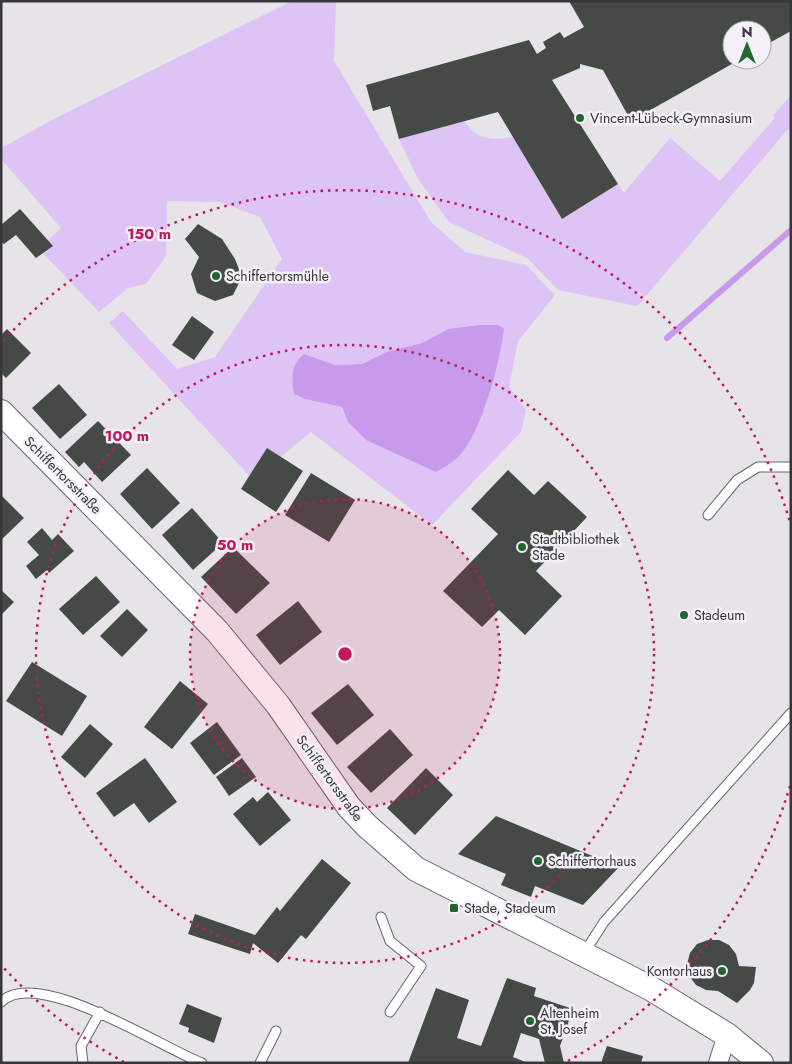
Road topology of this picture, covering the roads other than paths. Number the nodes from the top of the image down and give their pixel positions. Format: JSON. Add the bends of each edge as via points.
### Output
{"nodes":[{"id":1,"x":1,"y":412,"type":"edge"},
{"id":2,"x":791,"y":466,"type":"edge"},
{"id":3,"x":708,"y":516,"type":"dead end"},
{"id":4,"x":791,"y":714,"type":"edge"},
{"id":5,"x":382,"y":917,"type":"dead end"},
{"id":6,"x":583,"y":953,"type":"junction"},
{"id":7,"x":1,"y":1002,"type":"edge"},
{"id":8,"x":100,"y":1012,"type":"junction"},
{"id":9,"x":390,"y":1012,"type":"dead end"},
{"id":10,"x":276,"y":1031,"type":"dead end"},
{"id":11,"x":727,"y":1034,"type":"junction"},
{"id":12,"x":83,"y":1063,"type":"edge"},
{"id":13,"x":202,"y":1063,"type":"edge"},
{"id":14,"x":260,"y":1063,"type":"edge"},
{"id":15,"x":718,"y":1063,"type":"edge"},
{"id":16,"x":761,"y":1063,"type":"edge"}],
"edges":[{"from":1,"to":6,"type":"main road","name":"Schiffertorsstraße","via":[[217,631],[278,705],[349,807],[367,826],[416,869]]},
{"from":2,"to":3,"type":"lane","via":[[758,467],[737,480]]},
{"from":4,"to":6,"type":"lane","via":[[604,922]]},
{"from":5,"to":9,"type":"lane","via":[[390,941],[421,966]]},
{"from":6,"to":11,"type":"main road","name":"Schiffertorsstraße"},
{"from":7,"to":8,"type":"lane","via":[[8,995],[25,992],[57,997]]},
{"from":8,"to":12,"type":"lane","via":[[81,1046]]},
{"from":8,"to":13,"type":"lane"},
{"from":10,"to":14,"type":"lane"},
{"from":11,"to":15,"type":"street"},
{"from":11,"to":16,"type":"main road","name":"Schiffertorsstraße"}]}
